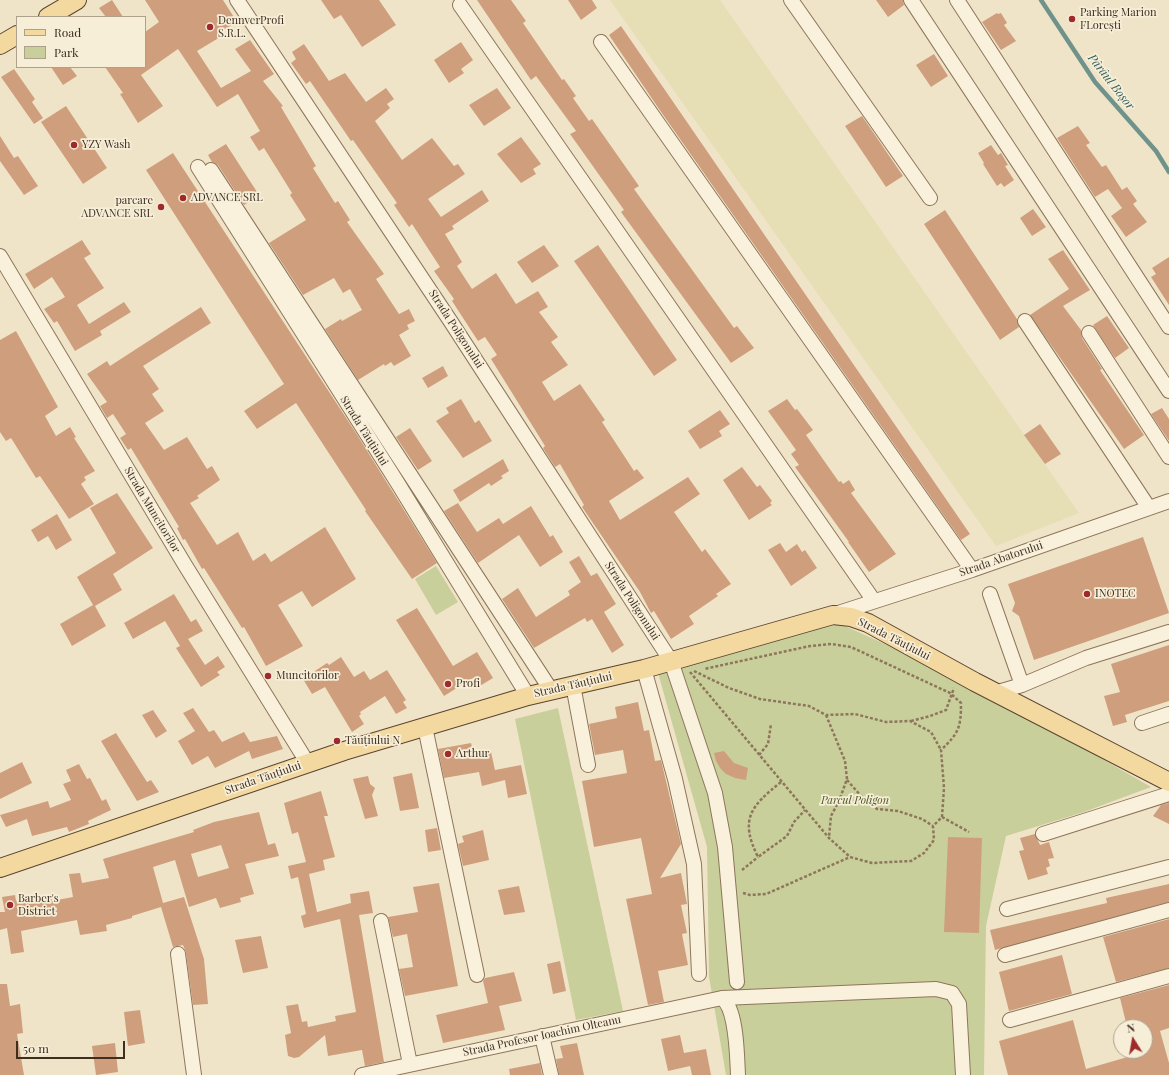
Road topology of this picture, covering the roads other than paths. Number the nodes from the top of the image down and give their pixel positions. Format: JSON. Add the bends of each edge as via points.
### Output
{"nodes":[{"id":1,"x":77,"y":0,"type":"edge"},
{"id":2,"x":237,"y":0,"type":"edge"},
{"id":3,"x":791,"y":0,"type":"edge"},
{"id":4,"x":911,"y":0,"type":"edge"},
{"id":5,"x":957,"y":0,"type":"edge"},
{"id":6,"x":460,"y":5,"type":"dead end"},
{"id":7,"x":50,"y":16,"type":"edge"},
{"id":8,"x":16,"y":36,"type":"edge"},
{"id":9,"x":601,"y":42,"type":"dead end"},
{"id":10,"x":0,"y":45,"type":"edge"},
{"id":11,"x":930,"y":198,"type":"dead end"},
{"id":12,"x":0,"y":256,"type":"edge"},
{"id":13,"x":1025,"y":320,"type":"dead end"},
{"id":14,"x":1169,"y":327,"type":"edge"},
{"id":15,"x":1089,"y":333,"type":"dead end"},
{"id":16,"x":1169,"y":391,"type":"edge"},
{"id":17,"x":1169,"y":457,"type":"edge"},
{"id":18,"x":1169,"y":501,"type":"edge"},
{"id":19,"x":1149,"y":508,"type":"junction"},
{"id":20,"x":972,"y":570,"type":"junction"},
{"id":21,"x":990,"y":594,"type":"dead end"},
{"id":22,"x":874,"y":602,"type":"junction"},
{"id":23,"x":833,"y":615,"type":"junction"},
{"id":24,"x":1169,"y":632,"type":"edge"},
{"id":25,"x":679,"y":664,"type":"junction"},
{"id":26,"x":644,"y":668,"type":"junction"},
{"id":27,"x":573,"y":685,"type":"junction"},
{"id":28,"x":1022,"y":685,"type":"junction"},
{"id":29,"x":551,"y":690,"type":"junction"},
{"id":30,"x":998,"y":692,"type":"junction"},
{"id":31,"x":528,"y":696,"type":"junction"},
{"id":32,"x":1169,"y":714,"type":"edge"},
{"id":33,"x":1142,"y":723,"type":"dead end"},
{"id":34,"x":425,"y":727,"type":"junction"},
{"id":35,"x":307,"y":762,"type":"junction"},
{"id":36,"x":588,"y":765,"type":"dead end"},
{"id":37,"x":1169,"y":782,"type":"edge"},
{"id":38,"x":1169,"y":794,"type":"edge"},
{"id":39,"x":1043,"y":834,"type":"dead end"},
{"id":40,"x":1169,"y":867,"type":"edge"},
{"id":41,"x":0,"y":868,"type":"edge"},
{"id":42,"x":1007,"y":909,"type":"dead end"},
{"id":43,"x":1169,"y":910,"type":"edge"},
{"id":44,"x":381,"y":920,"type":"dead end"},
{"id":45,"x":178,"y":954,"type":"dead end"},
{"id":46,"x":1005,"y":955,"type":"dead end"},
{"id":47,"x":699,"y":974,"type":"dead end"},
{"id":48,"x":477,"y":975,"type":"dead end"},
{"id":49,"x":1169,"y":976,"type":"edge"},
{"id":50,"x":737,"y":982,"type":"dead end"},
{"id":51,"x":722,"y":998,"type":"junction"},
{"id":52,"x":1010,"y":1020,"type":"dead end"},
{"id":53,"x":542,"y":1036,"type":"junction"},
{"id":54,"x":410,"y":1064,"type":"junction"},
{"id":55,"x":194,"y":1075,"type":"edge"},
{"id":56,"x":362,"y":1075,"type":"edge"},
{"id":57,"x":551,"y":1075,"type":"edge"},
{"id":58,"x":738,"y":1075,"type":"edge"},
{"id":59,"x":963,"y":1075,"type":"edge"}],
"edges":[{"from":1,"to":7,"type":"main road"},
{"from":2,"to":25,"type":"street","name":"Strada Poligonului"},
{"from":3,"to":11,"type":"street"},
{"from":4,"to":16,"type":"street"},
{"from":5,"to":14,"type":"street"},
{"from":6,"to":22,"type":"street"},
{"from":8,"to":10,"type":"main road"},
{"from":9,"to":20,"type":"street"},
{"from":12,"to":35,"type":"street","name":"Strada Muncitorilor","via":[[185,565]]},
{"from":13,"to":19,"type":"street"},
{"from":15,"to":17,"type":"street"},
{"from":18,"to":19,"type":"street","name":"Strada Abatorului"},
{"from":19,"to":20,"type":"street","name":"Strada Abatorului"},
{"from":20,"to":22,"type":"street","name":"Strada Abatorului"},
{"from":21,"to":28,"type":"street"},
{"from":22,"to":23,"type":"street","name":"Strada Abatorului"},
{"from":23,"to":25,"type":"main road","name":"Strada Tăuțiului"},
{"from":23,"to":30,"type":"main road","name":"Strada Tăuțiului","via":[[851,617],[868,623]]},
{"from":24,"to":28,"type":"street","via":[[1086,658]]},
{"from":25,"to":26,"type":"main road","name":"Strada Tăuțiului"},
{"from":25,"to":50,"type":"street","name":"Strada Poligonului","via":[[715,793],[725,847]]},
{"from":26,"to":27,"type":"main road","name":"Strada Tăuțiului"},
{"from":26,"to":47,"type":"street","via":[[675,779],[694,864]]},
{"from":27,"to":29,"type":"main road","name":"Strada Tăuțiului"},
{"from":27,"to":36,"type":"street"},
{"from":28,"to":30,"type":"street"},
{"from":29,"to":31,"type":"main road","name":"Strada Tăuțiului"},
{"from":29,"to":31,"type":"street","name":"Strada Tăuțiului","via":[[204,168]]},
{"from":30,"to":37,"type":"main road","name":"Strada Tăuțiului"},
{"from":31,"to":34,"type":"main road","name":"Strada Tăuțiului"},
{"from":32,"to":33,"type":"street"},
{"from":34,"to":35,"type":"main road","name":"Strada Tăuțiului"},
{"from":34,"to":48,"type":"street"},
{"from":35,"to":41,"type":"main road","name":"Strada Tăuțiului"},
{"from":38,"to":39,"type":"street"},
{"from":40,"to":42,"type":"street"},
{"from":43,"to":46,"type":"street"},
{"from":44,"to":54,"type":"street"},
{"from":45,"to":55,"type":"street"},
{"from":49,"to":52,"type":"street"},
{"from":51,"to":53,"type":"street","name":"Strada Profesor Ioachim Olteanu"},
{"from":51,"to":58,"type":"street","via":[[729,1008],[734,1028]]},
{"from":51,"to":59,"type":"street","name":"Strada Profesor Ioachim Olteanu","via":[[936,989],[952,993],[959,1004]]},
{"from":53,"to":54,"type":"street","name":"Strada Profesor Ioachim Olteanu"},
{"from":53,"to":57,"type":"street"},
{"from":54,"to":56,"type":"street","name":"Strada Profesor Ioachim Olteanu"}]}
